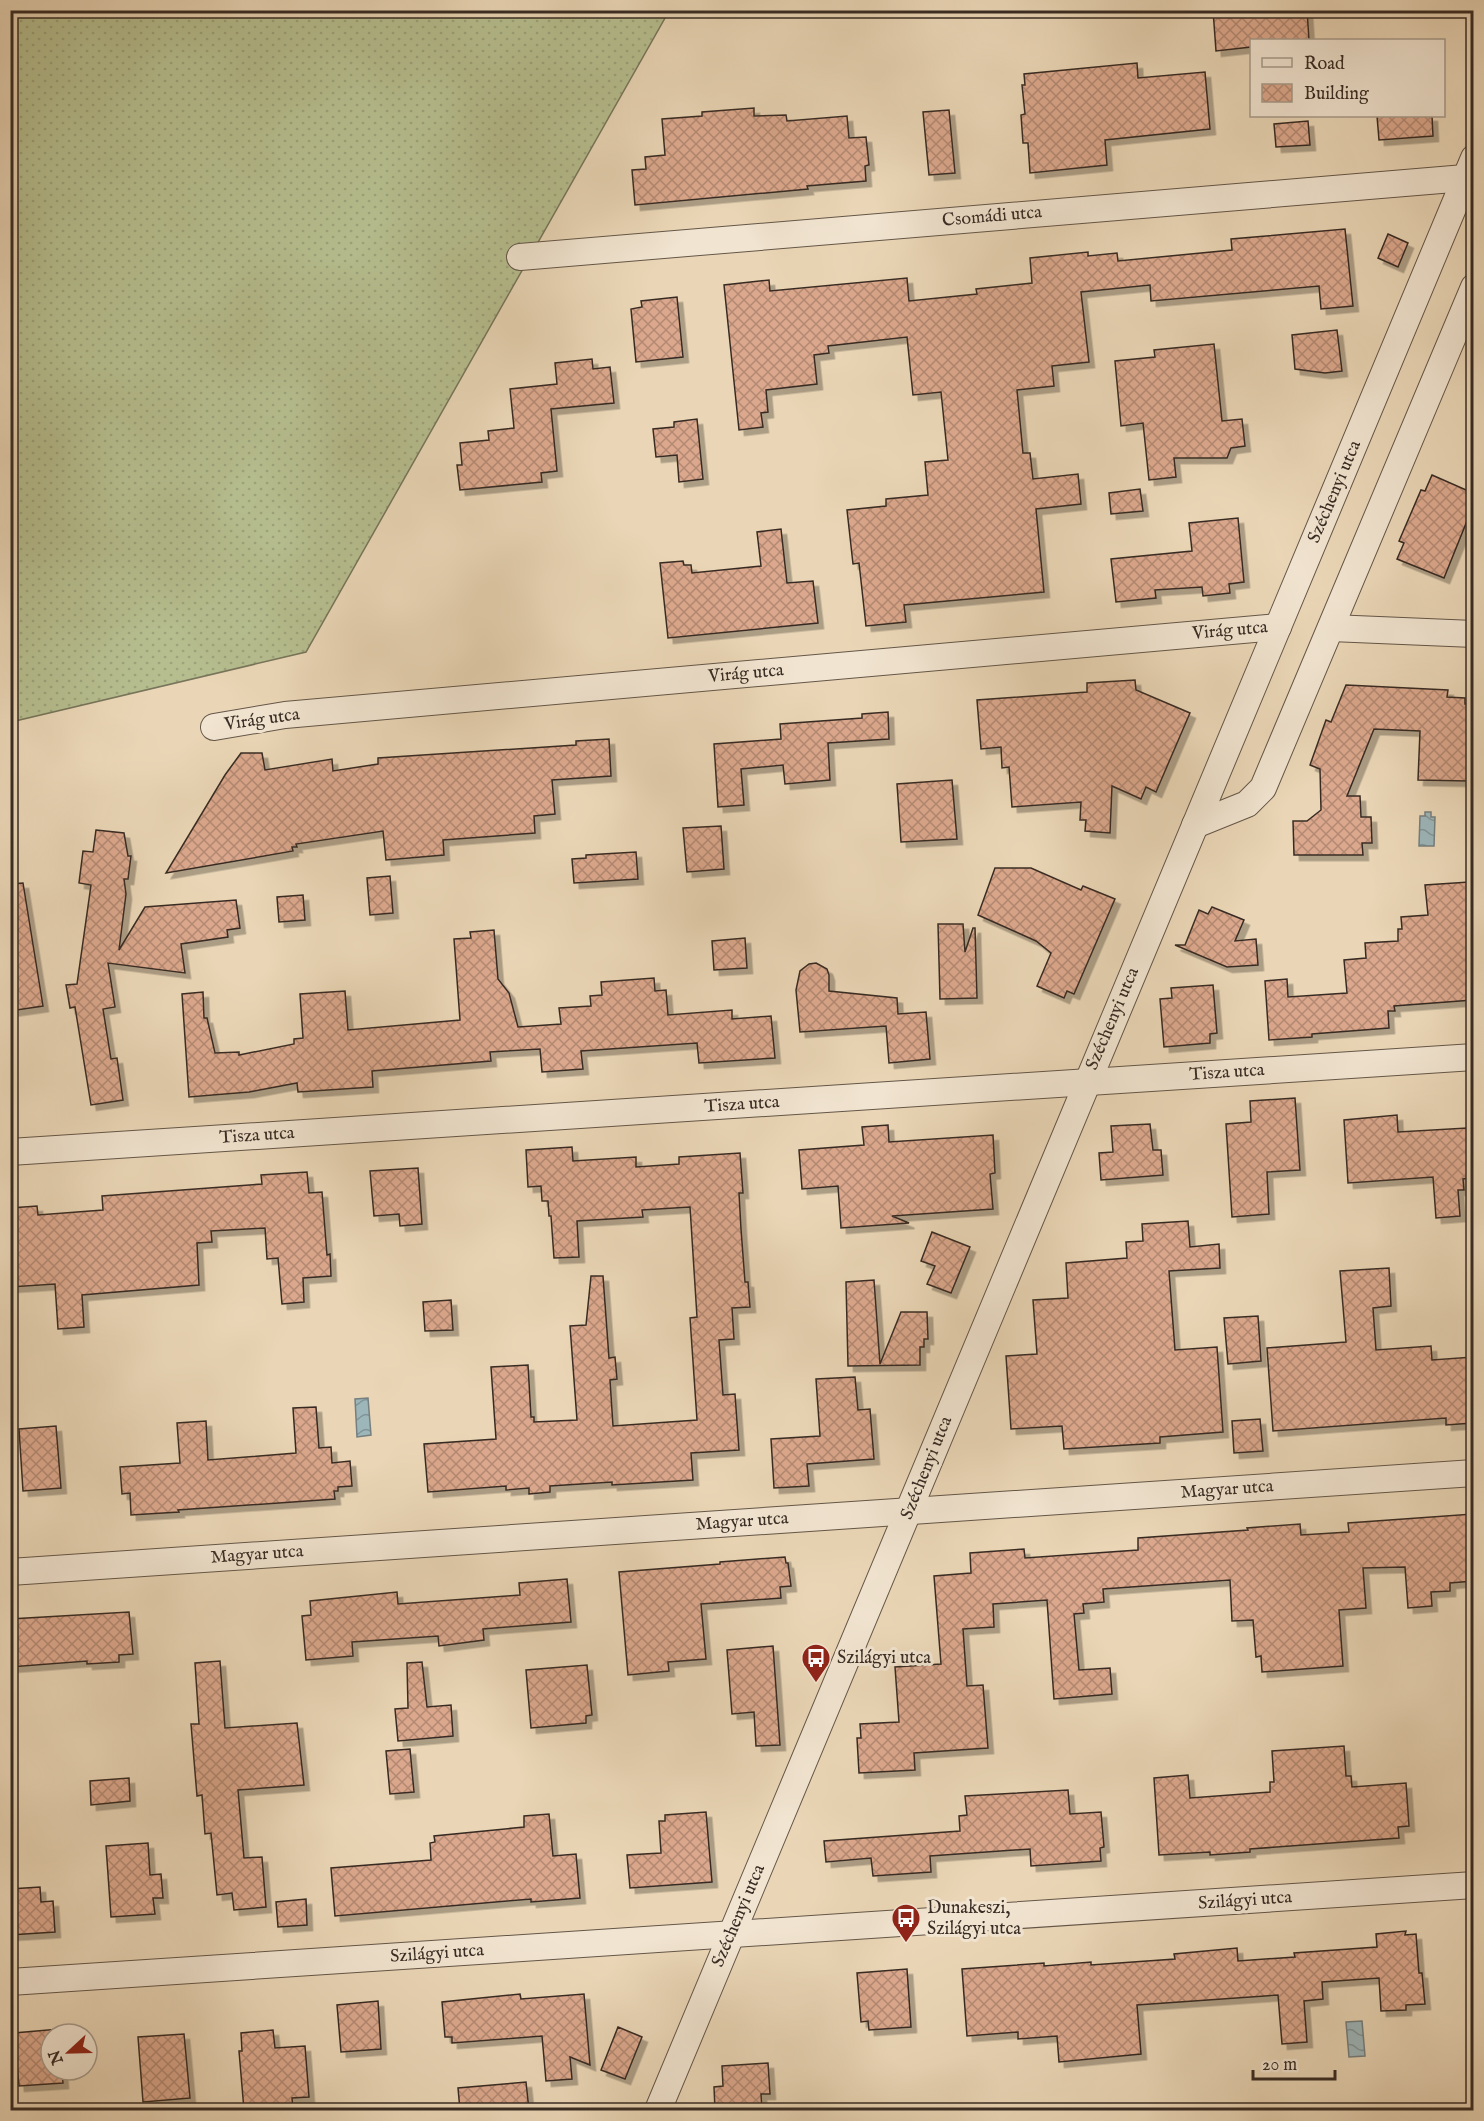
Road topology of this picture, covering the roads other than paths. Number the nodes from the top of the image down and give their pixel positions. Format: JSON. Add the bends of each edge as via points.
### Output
{"nodes":[{"id":1,"x":1469,"y":168,"type":"edge"},
{"id":2,"x":520,"y":256,"type":"dead end"},
{"id":3,"x":1473,"y":287,"type":"edge"},
{"id":4,"x":1278,"y":627,"type":"junction"},
{"id":5,"x":1331,"y":628,"type":"junction"},
{"id":6,"x":1473,"y":634,"type":"edge"},
{"id":7,"x":214,"y":727,"type":"dead end"},
{"id":8,"x":1195,"y":825,"type":"junction"},
{"id":9,"x":1473,"y":1057,"type":"edge"},
{"id":10,"x":1086,"y":1082,"type":"junction"},
{"id":11,"x":10,"y":1152,"type":"edge"},
{"id":12,"x":1473,"y":1473,"type":"edge"},
{"id":13,"x":909,"y":1511,"type":"junction"},
{"id":14,"x":10,"y":1572,"type":"edge"},
{"id":15,"x":1473,"y":1885,"type":"edge"},
{"id":16,"x":732,"y":1934,"type":"junction"},
{"id":17,"x":10,"y":1982,"type":"edge"},
{"id":18,"x":658,"y":2110,"type":"edge"}],
"edges":[{"from":1,"to":2,"type":"street","name":"Csomádi utca"},
{"from":1,"to":4,"type":"street","name":"Széchenyi utca"},
{"from":3,"to":5,"type":"street"},
{"from":4,"to":7,"type":"street","name":"Virág utca","via":[[285,715]]},
{"from":4,"to":8,"type":"street","name":"Széchenyi utca"},
{"from":5,"to":6,"type":"street"},
{"from":5,"to":8,"type":"street","via":[[1263,788],[1247,804]]},
{"from":8,"to":10,"type":"street","name":"Széchenyi utca"},
{"from":9,"to":10,"type":"street","name":"Tisza utca"},
{"from":10,"to":11,"type":"street","name":"Tisza utca"},
{"from":10,"to":13,"type":"street","name":"Széchenyi utca"},
{"from":12,"to":13,"type":"street","name":"Magyar utca"},
{"from":13,"to":14,"type":"street","name":"Magyar utca"},
{"from":13,"to":16,"type":"street","name":"Széchenyi utca"},
{"from":15,"to":16,"type":"street","name":"Szilágyi utca"},
{"from":16,"to":17,"type":"street","name":"Szilágyi utca"},
{"from":16,"to":18,"type":"street","name":"Széchenyi utca"}]}
